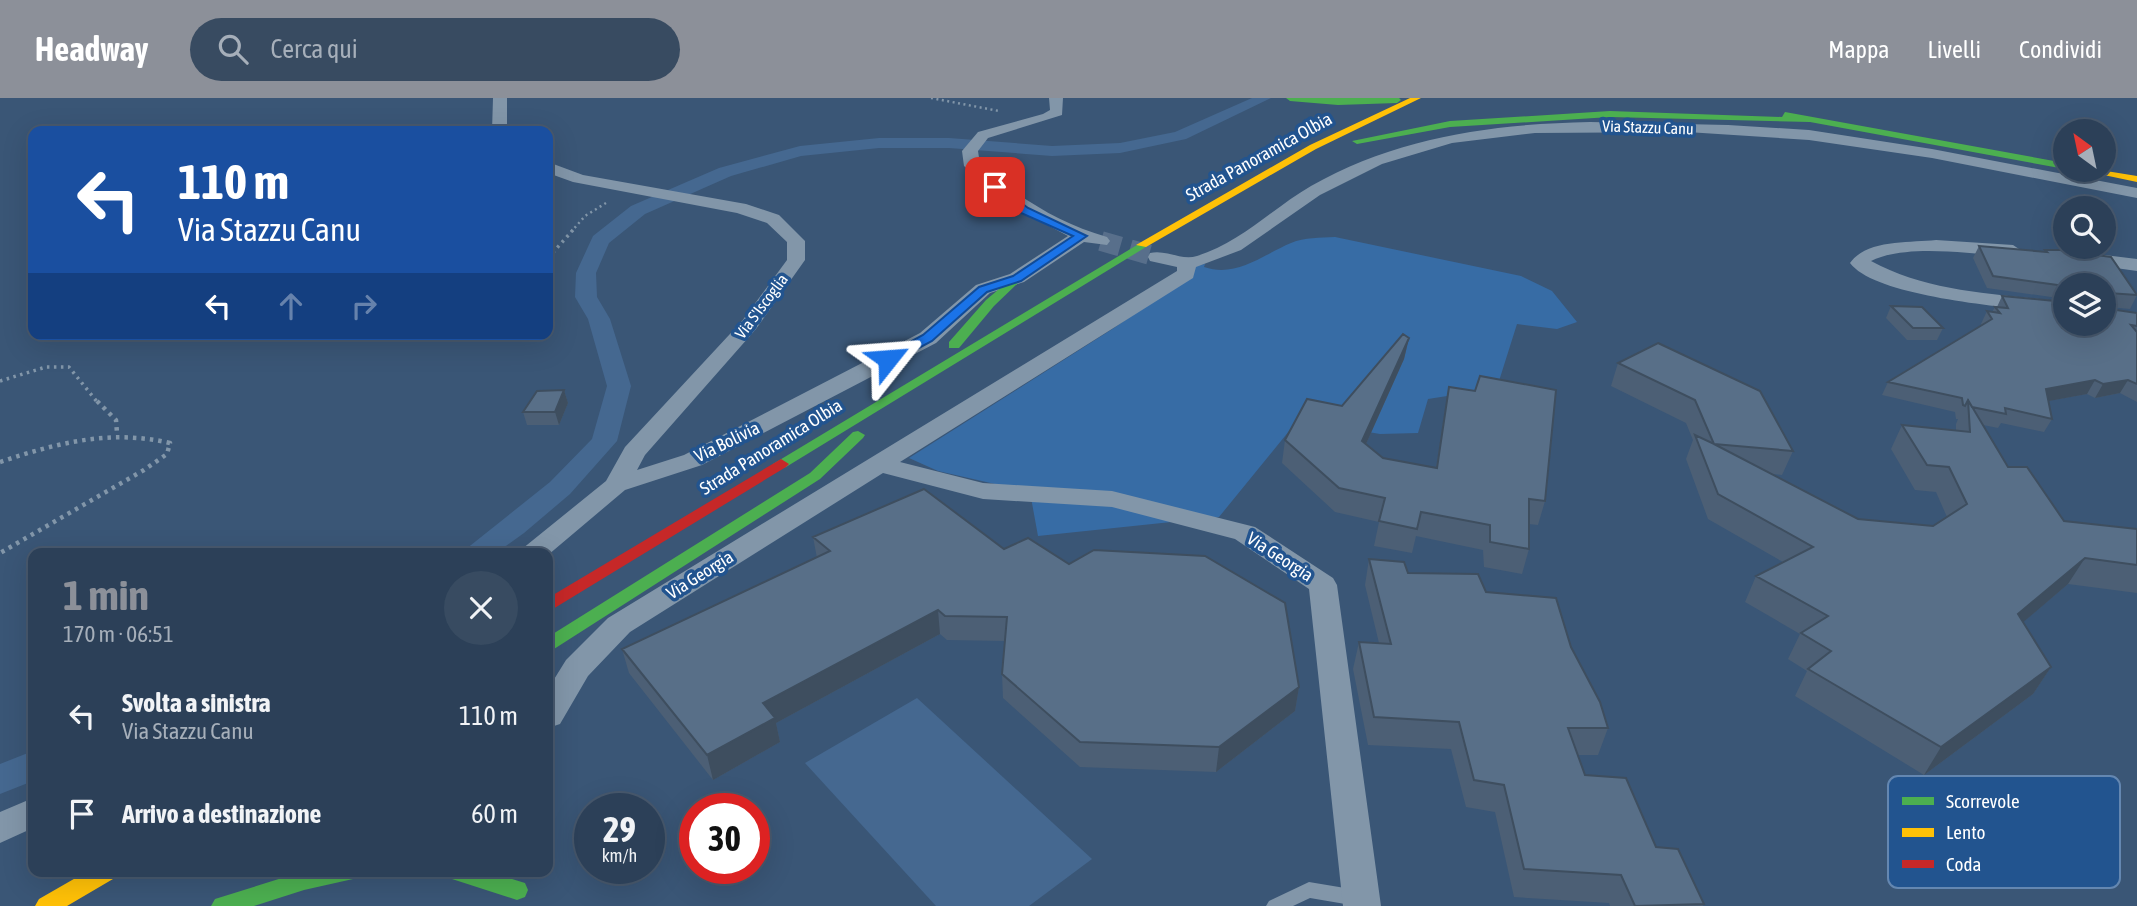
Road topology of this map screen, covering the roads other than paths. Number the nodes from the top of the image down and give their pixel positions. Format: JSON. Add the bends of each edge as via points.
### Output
{"nodes":[{"id":1,"x":500,"y":98,"type":"edge"},
{"id":2,"x":1056,"y":98,"type":"edge"},
{"id":3,"x":1417,"y":98,"type":"edge"},
{"id":4,"x":1293,"y":99,"type":"edge"},
{"id":5,"x":1703,"y":100,"type":"dead end"},
{"id":6,"x":1781,"y":100,"type":"dead end"},
{"id":7,"x":1809,"y":120,"type":"junction"},
{"id":8,"x":500,"y":126,"type":"edge"},
{"id":9,"x":1329,"y":126,"type":"junction"},
{"id":10,"x":1889,"y":133,"type":"junction"},
{"id":11,"x":973,"y":146,"type":"joint"},
{"id":12,"x":1313,"y":147,"type":"junction"},
{"id":13,"x":2053,"y":164,"type":"edge"},
{"id":14,"x":553,"y":169,"type":"edge"},
{"id":15,"x":2116,"y":175,"type":"edge"},
{"id":16,"x":2137,"y":179,"type":"edge"},
{"id":17,"x":2137,"y":193,"type":"edge"},
{"id":18,"x":1082,"y":236,"type":"junction"},
{"id":19,"x":1101,"y":241,"type":"tunnel mouth"},
{"id":20,"x":2035,"y":253,"type":"edge"},
{"id":21,"x":1157,"y":257,"type":"tunnel mouth"},
{"id":22,"x":2085,"y":259,"type":"edge"},
{"id":23,"x":1187,"y":264,"type":"junction"},
{"id":24,"x":2137,"y":265,"type":"edge"},
{"id":25,"x":1017,"y":278,"type":"junction"},
{"id":26,"x":2053,"y":306,"type":"edge"},
{"id":27,"x":932,"y":371,"type":"junction"},
{"id":28,"x":876,"y":405,"type":"junction"},
{"id":29,"x":879,"y":464,"type":"junction"},
{"id":30,"x":616,"y":485,"type":"junction"},
{"id":31,"x":540,"y":548,"type":"edge"},
{"id":32,"x":553,"y":603,"type":"edge"},
{"id":33,"x":553,"y":642,"type":"edge"},
{"id":34,"x":553,"y":708,"type":"edge"},
{"id":35,"x":28,"y":814,"type":"edge"},
{"id":36,"x":0,"y":828,"type":"edge"},
{"id":37,"x":96,"y":877,"type":"edge"},
{"id":38,"x":319,"y":877,"type":"edge"},
{"id":39,"x":482,"y":877,"type":"edge"},
{"id":40,"x":256,"y":878,"type":"dead end"},
{"id":41,"x":516,"y":885,"type":"edge"},
{"id":42,"x":1361,"y":902,"type":"edge"},
{"id":43,"x":47,"y":906,"type":"edge"},
{"id":44,"x":213,"y":906,"type":"edge"},
{"id":45,"x":223,"y":906,"type":"edge"},
{"id":46,"x":1275,"y":906,"type":"edge"}],
"edges":[{"from":1,"to":8,"type":"street"},
{"from":2,"to":11,"type":"street","via":[[1057,112],[996,129]]},
{"from":3,"to":4,"type":"highway","via":[[1364,102]]},
{"from":3,"to":9,"type":"highway","name":"Strada Panoramica Olbia"},
{"from":4,"to":9,"type":"highway"},
{"from":5,"to":7,"type":"highway"},
{"from":6,"to":10,"type":"highway"},
{"from":7,"to":10,"type":"highway"},
{"from":7,"to":12,"type":"highway","via":[[1610,114],[1500,119]]},
{"from":9,"to":12,"type":"highway","name":"Strada Panoramica Olbia"},
{"from":10,"to":13,"type":"highway"},
{"from":11,"to":18,"type":"street","via":[[972,166],[1025,211]]},
{"from":12,"to":27,"type":"highway","name":"Strada Panoramica Olbia"},
{"from":14,"to":30,"type":"street","name":"Via S'Iscoglia","via":[[579,179],[740,208],[773,219],[796,241],[796,260],[749,325],[634,452]]},
{"from":15,"to":16,"type":"highway"},
{"from":17,"to":23,"type":"street","name":"Via Stazzu Canu","via":[[1810,135],[1537,127],[1489,131],[1423,145],[1359,169],[1303,198],[1232,250]]},
{"from":18,"to":19,"type":"street"},
{"from":18,"to":25,"type":"street","name":"Via Bolivia"},
{"from":20,"to":26,"type":"street","via":[[1909,247],[1865,257],[1860,263],[1947,292]]},
{"from":21,"to":23,"type":"street"},
{"from":22,"to":24,"type":"street"},
{"from":23,"to":29,"type":"street","name":"Via Georgia","via":[[1186,274]]},
{"from":25,"to":27,"type":"highway"},
{"from":25,"to":30,"type":"street","name":"Via Bolivia","via":[[983,289],[928,338],[849,380],[693,460]]},
{"from":27,"to":28,"type":"highway","name":"Strada Panoramica Olbia"},
{"from":28,"to":32,"type":"highway","name":"Strada Panoramica Olbia"},
{"from":28,"to":33,"type":"highway","via":[[857,436],[815,476]]},
{"from":29,"to":34,"type":"street","name":"Via Georgia","via":[[619,625],[577,668]]},
{"from":29,"to":42,"type":"street","name":"Via Georgia","via":[[983,491],[1112,499],[1245,533],[1323,585]]},
{"from":30,"to":31,"type":"street","name":"Via S'Iscoglia"},
{"from":35,"to":36,"type":"street"},
{"from":37,"to":43,"type":"highway"},
{"from":38,"to":45,"type":"highway"},
{"from":39,"to":41,"type":"highway"},
{"from":40,"to":44,"type":"highway"},
{"from":42,"to":46,"type":"lane","via":[[1309,891]]}]}
